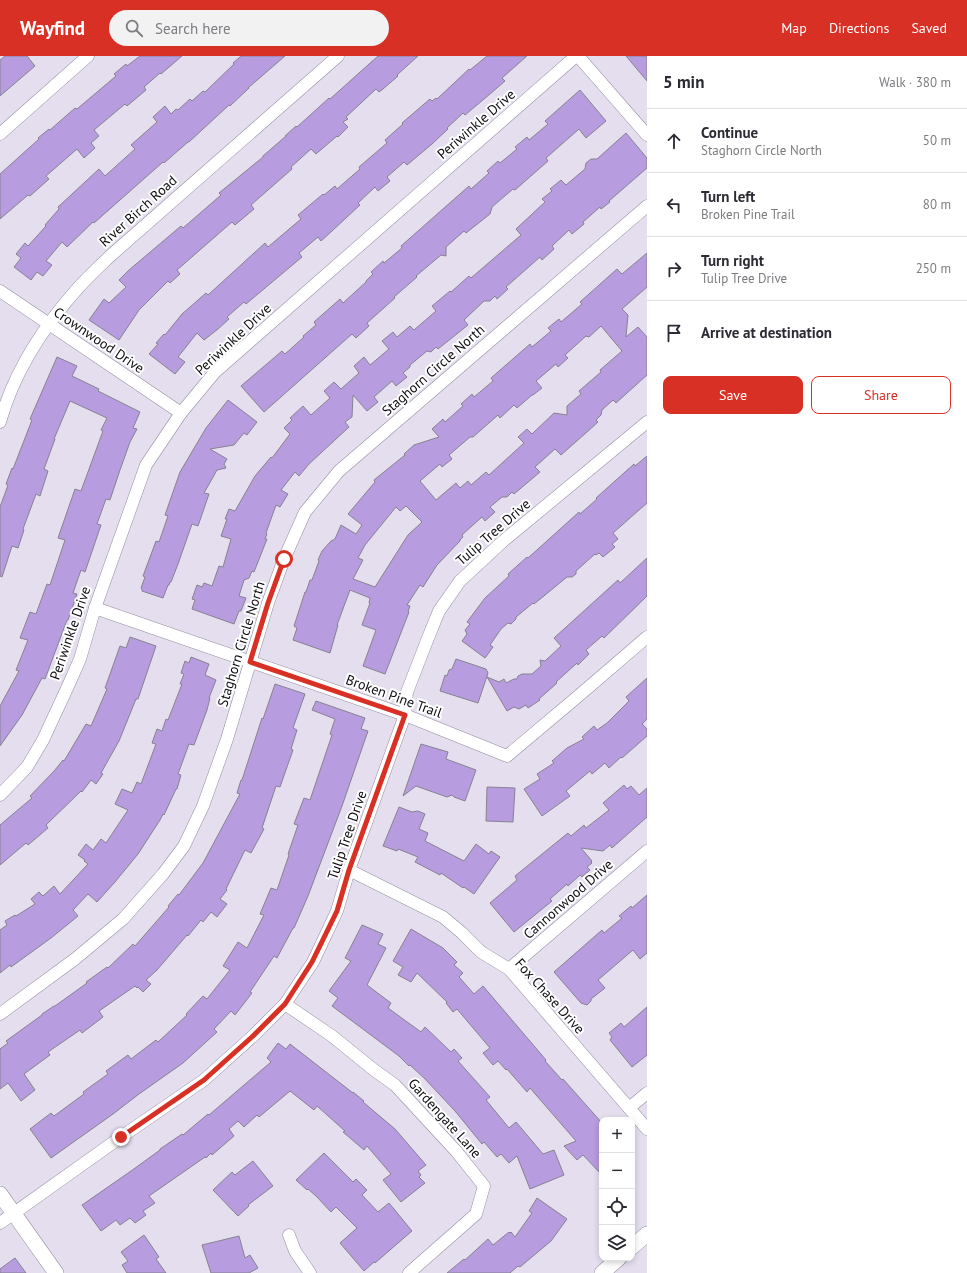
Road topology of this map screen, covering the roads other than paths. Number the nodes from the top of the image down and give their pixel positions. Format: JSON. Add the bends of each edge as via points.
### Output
{"nodes":[{"id":1,"x":88,"y":56,"type":"edge"},
{"id":2,"x":338,"y":56,"type":"edge"},
{"id":3,"x":577,"y":56,"type":"edge"},
{"id":4,"x":0,"y":134,"type":"edge"},
{"id":5,"x":647,"y":135,"type":"edge"},
{"id":6,"x":647,"y":206,"type":"edge"},
{"id":7,"x":0,"y":291,"type":"edge"},
{"id":8,"x":49,"y":324,"type":"junction"},
{"id":9,"x":181,"y":413,"type":"junction"},
{"id":10,"x":0,"y":422,"type":"edge"},
{"id":11,"x":647,"y":422,"type":"edge"},
{"id":12,"x":95,"y":608,"type":"junction"},
{"id":13,"x":647,"y":637,"type":"edge"},
{"id":14,"x":250,"y":662,"type":"junction"},
{"id":15,"x":405,"y":715,"type":"junction"},
{"id":16,"x":0,"y":794,"type":"edge"},
{"id":17,"x":647,"y":851,"type":"edge"},
{"id":18,"x":349,"y":870,"type":"junction"},
{"id":19,"x":509,"y":969,"type":"junction"},
{"id":20,"x":285,"y":1004,"type":"junction"},
{"id":21,"x":0,"y":1014,"type":"edge"},
{"id":22,"x":647,"y":1093,"type":"edge"},
{"id":23,"x":629,"y":1108,"type":"junction"},
{"id":24,"x":647,"y":1129,"type":"edge"},
{"id":25,"x":0,"y":1194,"type":"edge"},
{"id":26,"x":14,"y":1213,"type":"junction"},
{"id":27,"x":0,"y":1223,"type":"edge"},
{"id":28,"x":647,"y":1234,"type":"edge"},
{"id":29,"x":289,"y":1235,"type":"dead end"},
{"id":30,"x":635,"y":1244,"type":"edge"},
{"id":31,"x":616,"y":1261,"type":"edge"},
{"id":32,"x":56,"y":1273,"type":"edge"},
{"id":33,"x":310,"y":1273,"type":"edge"},
{"id":34,"x":409,"y":1273,"type":"edge"},
{"id":35,"x":602,"y":1273,"type":"edge"}],
"edges":[{"from":1,"to":4,"type":"street"},
{"from":2,"to":8,"type":"street","name":"River Birch Road","via":[[109,257],[79,287]]},
{"from":3,"to":5,"type":"street"},
{"from":3,"to":9,"type":"street","name":"Periwinkle Drive","via":[[215,372]]},
{"from":6,"to":14,"type":"street","name":"Staghorn Circle North","via":[[339,471],[305,512],[284,559]]},
{"from":7,"to":8,"type":"street","name":"Crownwood Drive"},
{"from":8,"to":9,"type":"street","name":"Crownwood Drive"},
{"from":8,"to":10,"type":"street","name":"River Birch Road","via":[[27,357],[5,404]]},
{"from":9,"to":12,"type":"street","name":"Periwinkle Drive","via":[[146,465]]},
{"from":11,"to":15,"type":"street","name":"Tulip Tree Drive","via":[[502,542],[460,581],[439,611],[407,692]]},
{"from":12,"to":14,"type":"street","name":"Broken Pine Trail"},
{"from":12,"to":16,"type":"street","name":"Periwinkle Drive","via":[[80,659],[44,740],[27,767]]},
{"from":13,"to":15,"type":"street","name":"Broken Pine Trail","via":[[507,756]]},
{"from":14,"to":15,"type":"street","name":"Broken Pine Trail"},
{"from":14,"to":21,"type":"street","name":"Staghorn Circle North","via":[[227,739],[203,806],[184,846],[123,919],[74,960]]},
{"from":15,"to":18,"type":"street","name":"Tulip Tree Drive"},
{"from":17,"to":19,"type":"street","name":"Cannonwood Drive"},
{"from":18,"to":19,"type":"street","name":"Fox Chase Drive","via":[[443,917],[481,952]]},
{"from":18,"to":20,"type":"street","name":"Tulip Tree Drive","via":[[337,911],[316,956]]},
{"from":19,"to":23,"type":"street","name":"Fox Chase Drive"},
{"from":20,"to":26,"type":"street","name":"Tulip Tree Drive","via":[[204,1080]]},
{"from":20,"to":34,"type":"street","name":"Gardengate Lane","via":[[332,1036],[395,1085],[456,1151],[484,1186],[476,1214]]},
{"from":22,"to":23,"type":"street"},
{"from":23,"to":24,"type":"street","name":"Fox Chase Drive"},
{"from":25,"to":26,"type":"street"},
{"from":26,"to":27,"type":"street","name":"Tulip Tree Drive"},
{"from":26,"to":32,"type":"street"},
{"from":28,"to":30,"type":"street"},
{"from":29,"to":33,"type":"street","via":[[295,1251]]},
{"from":31,"to":35,"type":"street"}]}
